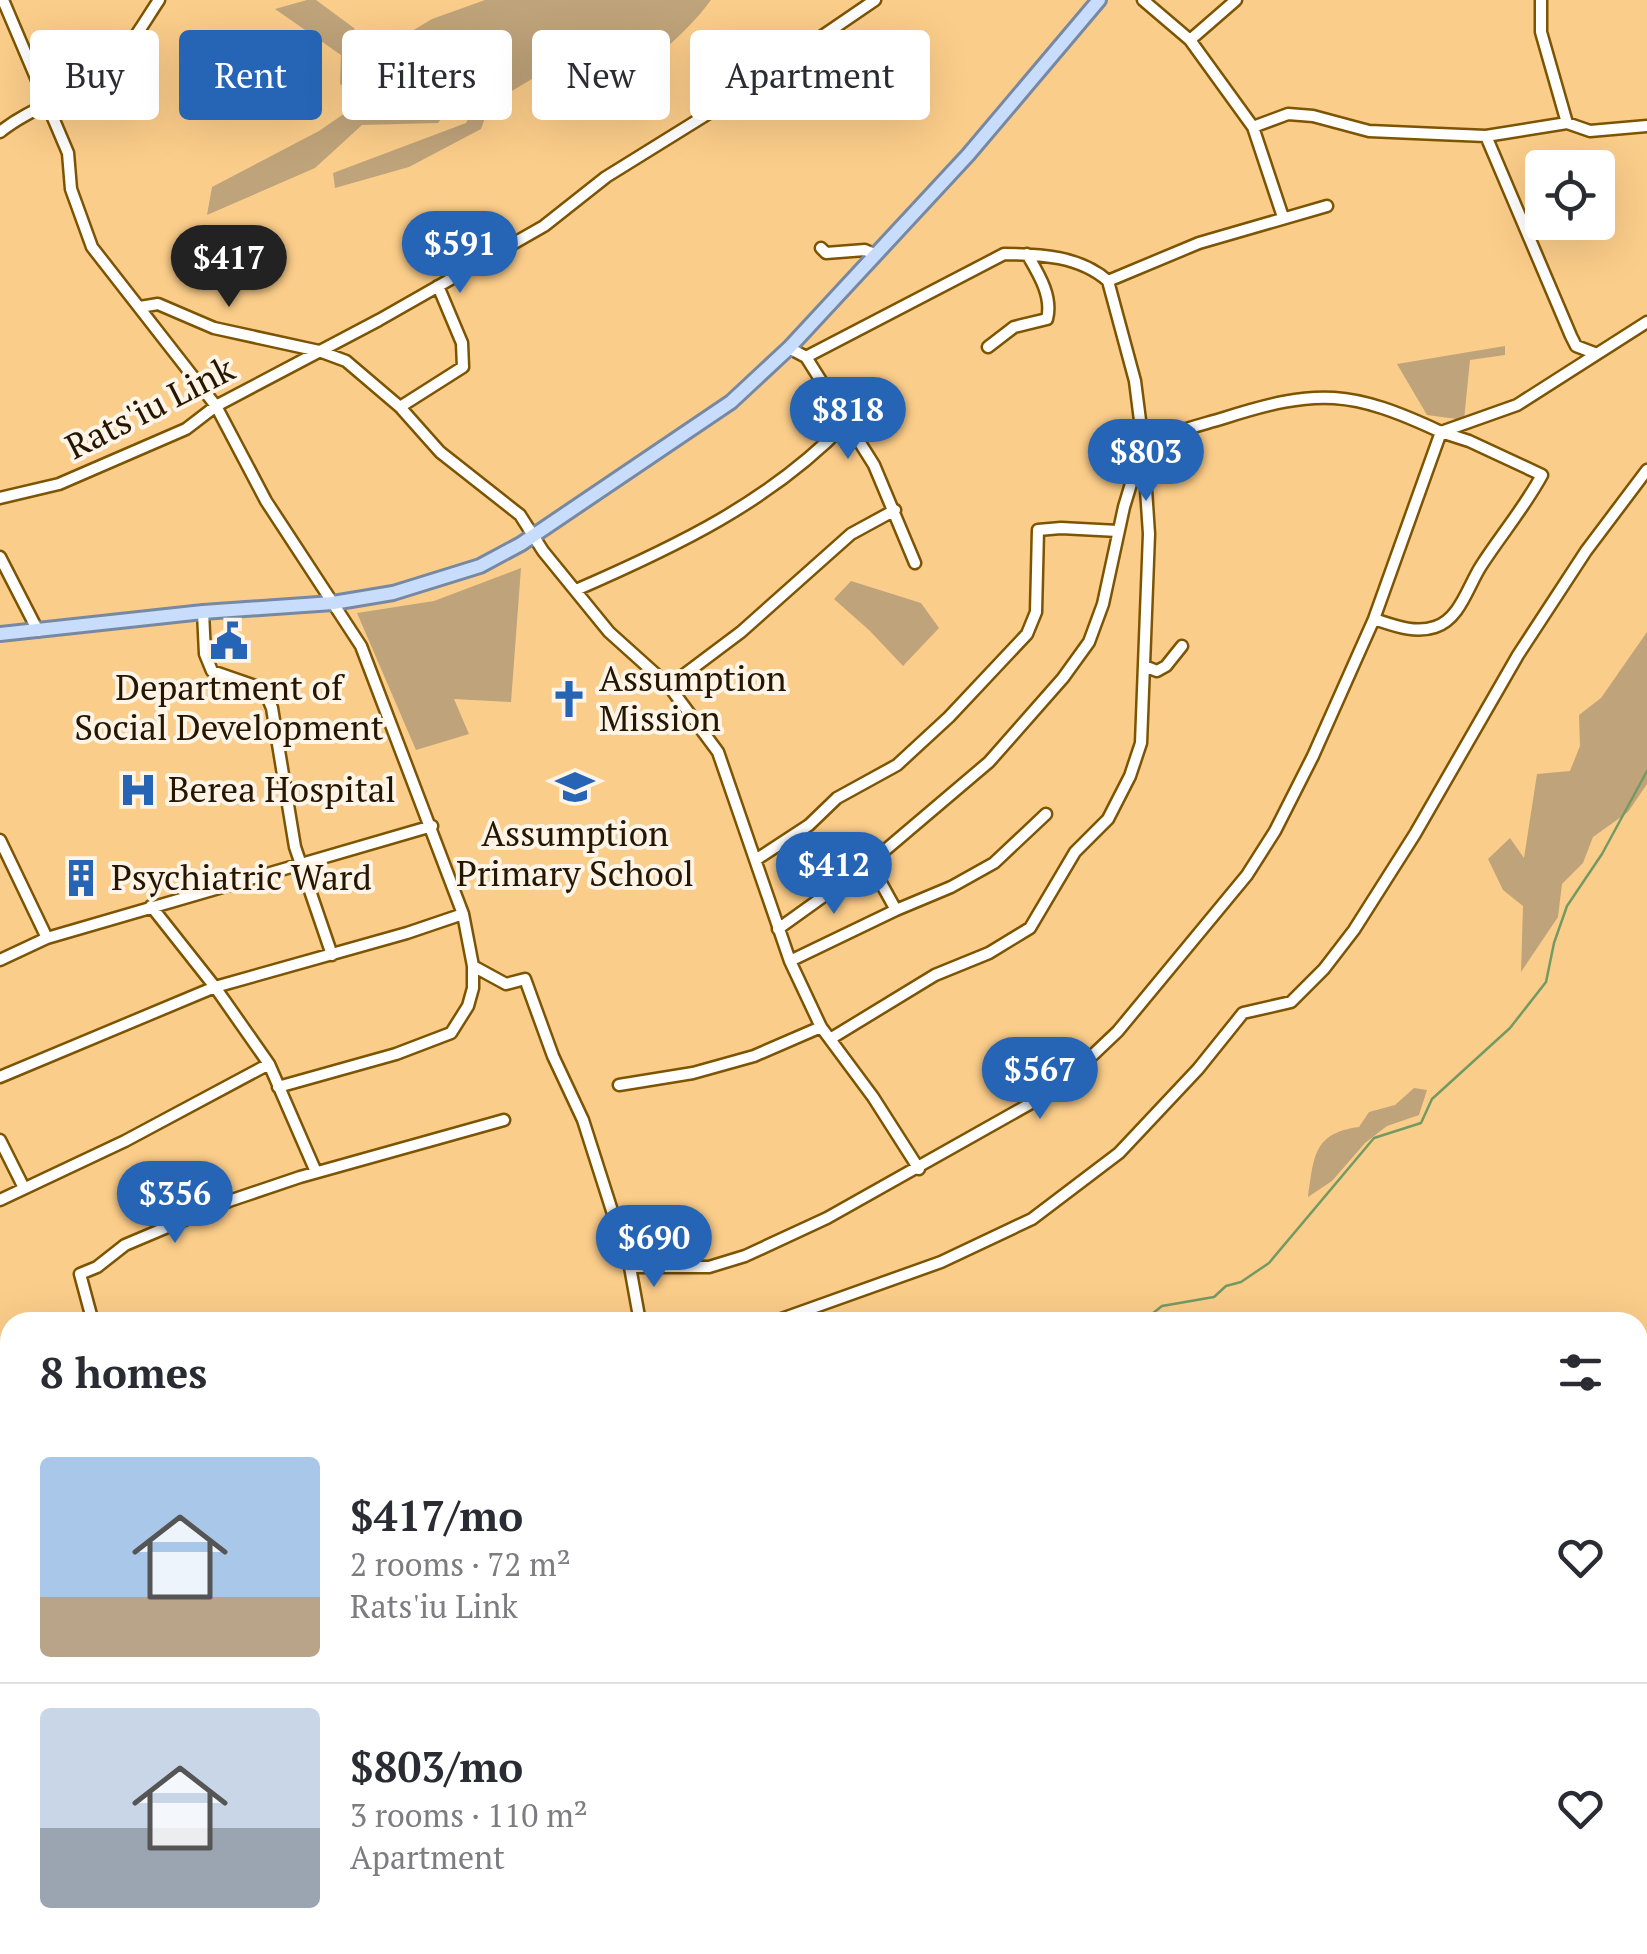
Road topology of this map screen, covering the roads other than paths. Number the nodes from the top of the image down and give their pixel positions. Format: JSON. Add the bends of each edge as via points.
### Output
{"nodes":[{"id":1,"x":4,"y":0,"type":"edge"},
{"id":2,"x":15,"y":0,"type":"edge"},
{"id":3,"x":158,"y":0,"type":"edge"},
{"id":4,"x":875,"y":0,"type":"edge"},
{"id":5,"x":1099,"y":0,"type":"edge"},
{"id":6,"x":1143,"y":0,"type":"edge"},
{"id":7,"x":1236,"y":0,"type":"edge"},
{"id":8,"x":1541,"y":0,"type":"edge"},
{"id":9,"x":8,"y":12,"type":"junction"},
{"id":10,"x":140,"y":30,"type":"edge"},
{"id":11,"x":1190,"y":40,"type":"junction"},
{"id":12,"x":30,"y":63,"type":"edge"},
{"id":13,"x":30,"y":111,"type":"edge"},
{"id":14,"x":54,"y":120,"type":"edge"},
{"id":15,"x":1567,"y":123,"type":"junction"},
{"id":16,"x":1647,"y":126,"type":"edge"},
{"id":17,"x":1253,"y":127,"type":"junction"},
{"id":18,"x":0,"y":132,"type":"edge"},
{"id":19,"x":1486,"y":136,"type":"junction"},
{"id":20,"x":1327,"y":206,"type":"dead end"},
{"id":21,"x":1282,"y":217,"type":"junction"},
{"id":22,"x":820,"y":248,"type":"dead end"},
{"id":23,"x":874,"y":254,"type":"junction"},
{"id":24,"x":1027,"y":254,"type":"junction"},
{"id":25,"x":1108,"y":281,"type":"junction"},
{"id":26,"x":438,"y":286,"type":"junction"},
{"id":27,"x":140,"y":307,"type":"junction"},
{"id":28,"x":1647,"y":322,"type":"edge"},
{"id":29,"x":988,"y":346,"type":"dead end"},
{"id":30,"x":789,"y":348,"type":"junction"},
{"id":31,"x":319,"y":352,"type":"junction"},
{"id":32,"x":1597,"y":354,"type":"junction"},
{"id":33,"x":806,"y":357,"type":"junction"},
{"id":34,"x":216,"y":406,"type":"junction"},
{"id":35,"x":400,"y":408,"type":"junction"},
{"id":36,"x":846,"y":423,"type":"junction"},
{"id":37,"x":1441,"y":432,"type":"junction"},
{"id":38,"x":1143,"y":444,"type":"junction"},
{"id":39,"x":1647,"y":470,"type":"edge"},
{"id":40,"x":0,"y":498,"type":"edge"},
{"id":41,"x":895,"y":510,"type":"junction"},
{"id":42,"x":1118,"y":531,"type":"junction"},
{"id":43,"x":536,"y":535,"type":"junction"},
{"id":44,"x":0,"y":558,"type":"edge"},
{"id":45,"x":915,"y":563,"type":"dead end"},
{"id":46,"x":576,"y":590,"type":"junction"},
{"id":47,"x":333,"y":602,"type":"junction"},
{"id":48,"x":203,"y":612,"type":"junction"},
{"id":49,"x":1374,"y":620,"type":"junction"},
{"id":50,"x":38,"y":631,"type":"junction"},
{"id":51,"x":0,"y":634,"type":"edge"},
{"id":52,"x":1182,"y":646,"type":"dead end"},
{"id":53,"x":1144,"y":666,"type":"junction"},
{"id":54,"x":669,"y":686,"type":"junction"},
{"id":55,"x":1046,"y":814,"type":"dead end"},
{"id":56,"x":432,"y":826,"type":"junction"},
{"id":57,"x":0,"y":840,"type":"edge"},
{"id":58,"x":4,"y":857,"type":"edge"},
{"id":59,"x":757,"y":859,"type":"junction"},
{"id":60,"x":870,"y":863,"type":"junction"},
{"id":61,"x":301,"y":865,"type":"junction"},
{"id":62,"x":151,"y":906,"type":"junction"},
{"id":63,"x":896,"y":910,"type":"junction"},
{"id":64,"x":462,"y":914,"type":"junction"},
{"id":65,"x":778,"y":929,"type":"junction"},
{"id":66,"x":47,"y":938,"type":"junction"},
{"id":67,"x":332,"y":955,"type":"junction"},
{"id":68,"x":0,"y":960,"type":"edge"},
{"id":69,"x":790,"y":960,"type":"junction"},
{"id":70,"x":473,"y":966,"type":"junction"},
{"id":71,"x":215,"y":986,"type":"junction"},
{"id":72,"x":821,"y":1027,"type":"junction"},
{"id":73,"x":830,"y":1039,"type":"junction"},
{"id":74,"x":269,"y":1064,"type":"junction"},
{"id":75,"x":0,"y":1077,"type":"edge"},
{"id":76,"x":619,"y":1085,"type":"dead end"},
{"id":77,"x":278,"y":1087,"type":"junction"},
{"id":78,"x":504,"y":1120,"type":"dead end"},
{"id":79,"x":0,"y":1140,"type":"edge"},
{"id":80,"x":919,"y":1168,"type":"junction"},
{"id":81,"x":316,"y":1172,"type":"junction"},
{"id":82,"x":24,"y":1188,"type":"junction"},
{"id":83,"x":0,"y":1200,"type":"edge"},
{"id":84,"x":630,"y":1267,"type":"junction"},
{"id":85,"x":90,"y":1312,"type":"edge"},
{"id":86,"x":638,"y":1312,"type":"edge"},
{"id":87,"x":802,"y":1312,"type":"edge"}],
"edges":[{"from":1,"to":9,"type":"street"},
{"from":2,"to":9,"type":"street"},
{"from":3,"to":10,"type":"street"},
{"from":4,"to":26,"type":"street","name":"Rats'iu Link","via":[[606,177],[544,226]]},
{"from":5,"to":23,"type":"main road","via":[[968,156]]},
{"from":6,"to":11,"type":"street"},
{"from":7,"to":11,"type":"street"},
{"from":8,"to":15,"type":"street","via":[[1542,32]]},
{"from":9,"to":12,"type":"street"},
{"from":11,"to":17,"type":"street"},
{"from":13,"to":18,"type":"street"},
{"from":14,"to":27,"type":"street","via":[[92,247]]},
{"from":15,"to":16,"type":"street","via":[[1590,131]]},
{"from":15,"to":19,"type":"street"},
{"from":17,"to":19,"type":"street","via":[[1288,114],[1369,131]]},
{"from":17,"to":21,"type":"street"},
{"from":19,"to":32,"type":"street","via":[[1570,336]]},
{"from":20,"to":21,"type":"street"},
{"from":21,"to":25,"type":"street"},
{"from":22,"to":23,"type":"street"},
{"from":23,"to":30,"type":"main road"},
{"from":24,"to":25,"type":"street","via":[[1069,260]]},
{"from":24,"to":29,"type":"street","via":[[1046,292],[1047,319],[1014,328]]},
{"from":24,"to":33,"type":"street","via":[[1004,254]]},
{"from":25,"to":38,"type":"street","via":[[1135,381]]},
{"from":26,"to":31,"type":"street","name":"Rats'iu Link"},
{"from":26,"to":35,"type":"street","via":[[462,343],[463,367]]},
{"from":27,"to":31,"type":"street","via":[[158,304],[214,328]]},
{"from":27,"to":34,"type":"street"},
{"from":28,"to":32,"type":"street"},
{"from":30,"to":33,"type":"street"},
{"from":30,"to":43,"type":"main road","via":[[731,402]]},
{"from":31,"to":34,"type":"street","name":"Rats'iu Link"},
{"from":31,"to":35,"type":"street","via":[[346,361]]},
{"from":32,"to":37,"type":"street","via":[[1517,405]]},
{"from":33,"to":36,"type":"street"},
{"from":34,"to":40,"type":"street","name":"Rats'iu Link","via":[[186,429],[127,457]]},
{"from":34,"to":47,"type":"street","via":[[266,501]]},
{"from":35,"to":43,"type":"street"},
{"from":36,"to":41,"type":"street"},
{"from":36,"to":46,"type":"street","via":[[756,500],[688,541]]},
{"from":37,"to":38,"type":"street","via":[[1369,403],[1315,396]]},
{"from":37,"to":49,"type":"street"},
{"from":37,"to":49,"type":"street","via":[[1542,475],[1440,626],[1421,630]]},
{"from":38,"to":42,"type":"street"},
{"from":38,"to":53,"type":"street","via":[[1149,534]]},
{"from":39,"to":87,"type":"street","via":[[1518,655],[1354,930],[1291,1002],[1243,1013],[1119,1153],[1032,1219],[941,1262]]},
{"from":41,"to":45,"type":"street"},
{"from":41,"to":54,"type":"street","via":[[851,534]]},
{"from":42,"to":59,"type":"street","via":[[1038,530],[1036,612],[1027,634],[897,765],[838,798]]},
{"from":42,"to":60,"type":"street","via":[[1090,642],[1064,678],[989,762]]},
{"from":43,"to":46,"type":"street"},
{"from":43,"to":47,"type":"main road","via":[[462,573]]},
{"from":44,"to":50,"type":"street"},
{"from":46,"to":54,"type":"street","via":[[609,632]]},
{"from":47,"to":48,"type":"main road"},
{"from":47,"to":56,"type":"street","via":[[360,646]]},
{"from":48,"to":50,"type":"main road"},
{"from":48,"to":61,"type":"street","via":[[212,670],[264,689],[272,708]]},
{"from":49,"to":80,"type":"street","via":[[1275,831],[1172,966],[1058,1088]]},
{"from":50,"to":51,"type":"main road"},
{"from":52,"to":53,"type":"street","via":[[1157,672]]},
{"from":53,"to":73,"type":"street","via":[[1142,728],[1130,776],[1108,819],[1075,852],[1030,928],[935,975]]},
{"from":54,"to":59,"type":"street","via":[[718,752]]},
{"from":55,"to":63,"type":"street","via":[[994,863]]},
{"from":56,"to":61,"type":"street"},
{"from":56,"to":64,"type":"street"},
{"from":57,"to":58,"type":"street"},
{"from":58,"to":66,"type":"street"},
{"from":59,"to":65,"type":"street"},
{"from":60,"to":63,"type":"street"},
{"from":60,"to":65,"type":"street"},
{"from":61,"to":62,"type":"street"},
{"from":61,"to":67,"type":"street"},
{"from":62,"to":66,"type":"street"},
{"from":62,"to":71,"type":"street"},
{"from":63,"to":69,"type":"street"},
{"from":64,"to":67,"type":"street"},
{"from":64,"to":70,"type":"street"},
{"from":65,"to":69,"type":"street"},
{"from":66,"to":68,"type":"street"},
{"from":67,"to":71,"type":"street"},
{"from":69,"to":72,"type":"street"},
{"from":70,"to":77,"type":"street","via":[[474,988],[451,1034]]},
{"from":70,"to":84,"type":"street","via":[[506,984],[525,979],[583,1120]]},
{"from":71,"to":74,"type":"street"},
{"from":71,"to":75,"type":"street"},
{"from":72,"to":73,"type":"street"},
{"from":72,"to":76,"type":"street","via":[[754,1056]]},
{"from":73,"to":80,"type":"street"},
{"from":74,"to":77,"type":"street"},
{"from":74,"to":82,"type":"street"},
{"from":77,"to":81,"type":"street"},
{"from":78,"to":81,"type":"street"},
{"from":79,"to":82,"type":"street"},
{"from":80,"to":84,"type":"street","via":[[744,1256],[708,1268]]},
{"from":81,"to":85,"type":"street","via":[[125,1245],[80,1274]]},
{"from":82,"to":83,"type":"street"},
{"from":84,"to":86,"type":"street"}]}
